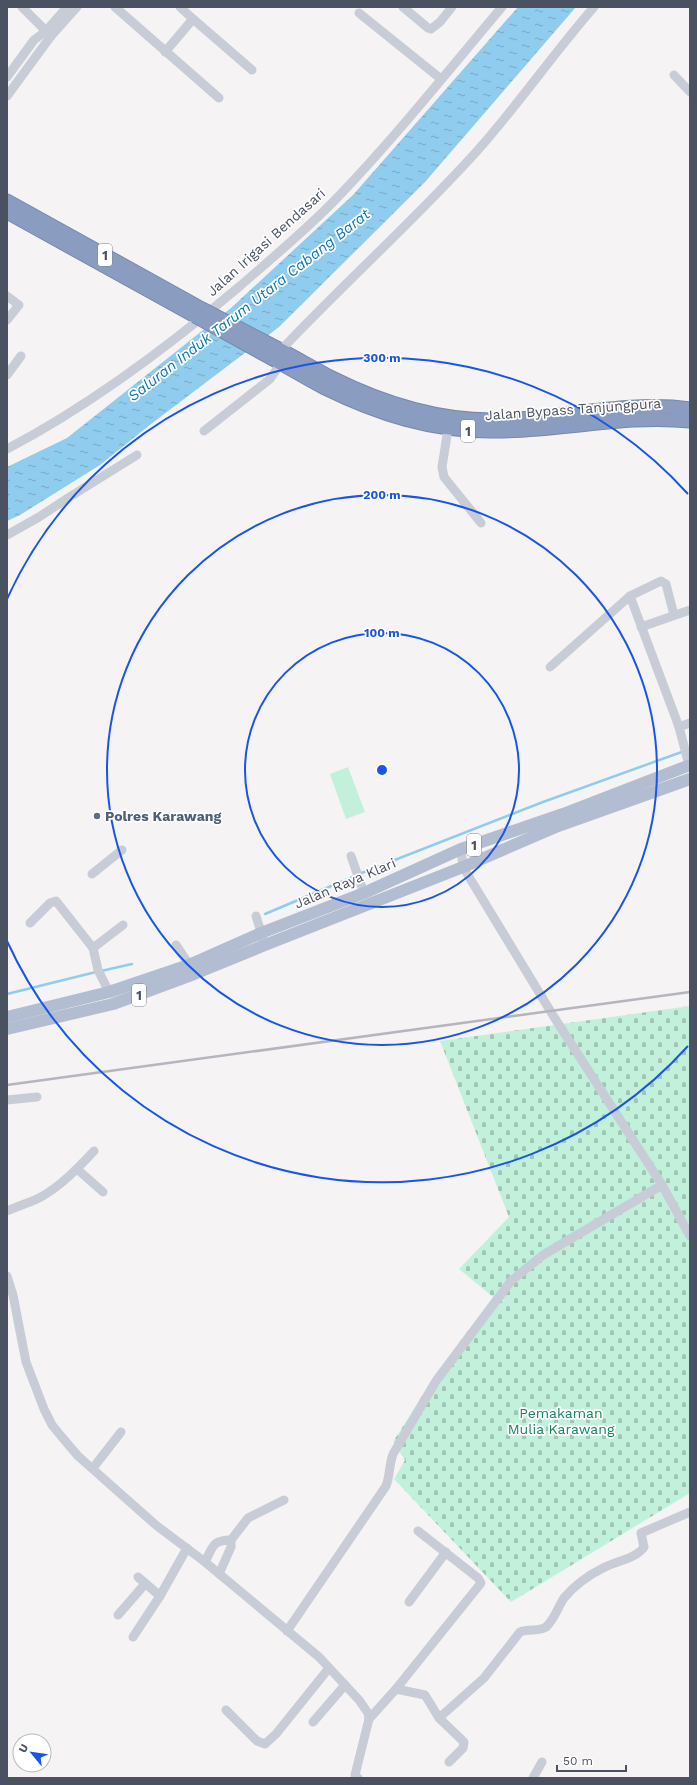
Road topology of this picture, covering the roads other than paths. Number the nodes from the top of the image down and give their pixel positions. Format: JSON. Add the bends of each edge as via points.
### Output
{"nodes":[{"id":1,"x":22,"y":7,"type":"edge"},
{"id":2,"x":67,"y":7,"type":"edge"},
{"id":3,"x":77,"y":7,"type":"edge"},
{"id":4,"x":115,"y":7,"type":"edge"},
{"id":5,"x":404,"y":7,"type":"edge"},
{"id":6,"x":452,"y":7,"type":"edge"},
{"id":7,"x":502,"y":7,"type":"edge"},
{"id":8,"x":594,"y":7,"type":"edge"},
{"id":9,"x":183,"y":8,"type":"edge"},
{"id":10,"x":359,"y":13,"type":"dead end"},
{"id":11,"x":193,"y":19,"type":"junction"},
{"id":12,"x":49,"y":33,"type":"junction"},
{"id":13,"x":165,"y":52,"type":"junction"},
{"id":14,"x":252,"y":70,"type":"dead end"},
{"id":15,"x":674,"y":75,"type":"dead end"},
{"id":16,"x":7,"y":77,"type":"edge"},
{"id":17,"x":441,"y":79,"type":"junction"},
{"id":18,"x":690,"y":92,"type":"edge"},
{"id":19,"x":7,"y":96,"type":"edge"},
{"id":20,"x":219,"y":98,"type":"dead end"},
{"id":21,"x":7,"y":201,"type":"edge"},
{"id":22,"x":7,"y":212,"type":"edge"},
{"id":23,"x":7,"y":296,"type":"edge"},
{"id":24,"x":198,"y":312,"type":"junction"},
{"id":25,"x":7,"y":320,"type":"edge"},
{"id":26,"x":271,"y":349,"type":"junction"},
{"id":27,"x":21,"y":356,"type":"dead end"},
{"id":28,"x":281,"y":363,"type":"junction"},
{"id":29,"x":7,"y":375,"type":"edge"},
{"id":30,"x":690,"y":409,"type":"edge"},
{"id":31,"x":690,"y":421,"type":"edge"},
{"id":32,"x":448,"y":429,"type":"junction"},
{"id":33,"x":204,"y":431,"type":"dead end"},
{"id":34,"x":7,"y":449,"type":"edge"},
{"id":35,"x":137,"y":455,"type":"dead end"},
{"id":36,"x":481,"y":523,"type":"dead end"},
{"id":37,"x":7,"y":536,"type":"edge"},
{"id":38,"x":630,"y":596,"type":"junction"},
{"id":39,"x":690,"y":610,"type":"edge"},
{"id":40,"x":674,"y":615,"type":"junction"},
{"id":41,"x":641,"y":626,"type":"junction"},
{"id":42,"x":550,"y":667,"type":"dead end"},
{"id":43,"x":690,"y":723,"type":"edge"},
{"id":44,"x":679,"y":727,"type":"junction"},
{"id":45,"x":688,"y":759,"type":"edge"},
{"id":46,"x":690,"y":779,"type":"edge"},
{"id":47,"x":462,"y":849,"type":"junction"},
{"id":48,"x":122,"y":850,"type":"dead end"},
{"id":49,"x":351,"y":856,"type":"dead end"},
{"id":50,"x":463,"y":867,"type":"junction"},
{"id":51,"x":92,"y":874,"type":"dead end"},
{"id":52,"x":364,"y":893,"type":"junction"},
{"id":53,"x":30,"y":923,"type":"dead end"},
{"id":54,"x":123,"y":925,"type":"dead end"},
{"id":55,"x":260,"y":929,"type":"junction"},
{"id":56,"x":93,"y":948,"type":"junction"},
{"id":57,"x":184,"y":957,"type":"junction"},
{"id":58,"x":109,"y":992,"type":"junction"},
{"id":59,"x":7,"y":1017,"type":"edge"},
{"id":60,"x":7,"y":1029,"type":"edge"},
{"id":61,"x":37,"y":1097,"type":"dead end"},
{"id":62,"x":7,"y":1100,"type":"edge"},
{"id":63,"x":94,"y":1151,"type":"dead end"},
{"id":64,"x":77,"y":1169,"type":"junction"},
{"id":65,"x":662,"y":1185,"type":"junction"},
{"id":66,"x":103,"y":1192,"type":"dead end"},
{"id":67,"x":7,"y":1211,"type":"edge"},
{"id":68,"x":690,"y":1236,"type":"edge"},
{"id":69,"x":7,"y":1276,"type":"edge"},
{"id":70,"x":121,"y":1432,"type":"dead end"},
{"id":71,"x":92,"y":1468,"type":"junction"},
{"id":72,"x":284,"y":1500,"type":"dead end"},
{"id":73,"x":690,"y":1512,"type":"edge"},
{"id":74,"x":418,"y":1531,"type":"dead end"},
{"id":75,"x":231,"y":1540,"type":"junction"},
{"id":76,"x":188,"y":1548,"type":"junction"},
{"id":77,"x":446,"y":1552,"type":"junction"},
{"id":78,"x":205,"y":1562,"type":"junction"},
{"id":79,"x":219,"y":1574,"type":"junction"},
{"id":80,"x":138,"y":1577,"type":"dead end"},
{"id":81,"x":145,"y":1584,"type":"junction"},
{"id":82,"x":160,"y":1596,"type":"junction"},
{"id":83,"x":409,"y":1602,"type":"dead end"},
{"id":84,"x":118,"y":1615,"type":"dead end"},
{"id":85,"x":287,"y":1631,"type":"junction"},
{"id":86,"x":133,"y":1637,"type":"dead end"},
{"id":87,"x":329,"y":1668,"type":"junction"},
{"id":88,"x":345,"y":1685,"type":"junction"},
{"id":89,"x":396,"y":1689,"type":"junction"},
{"id":90,"x":226,"y":1710,"type":"dead end"},
{"id":91,"x":439,"y":1718,"type":"junction"},
{"id":92,"x":369,"y":1719,"type":"junction"},
{"id":93,"x":313,"y":1722,"type":"dead end"},
{"id":94,"x":449,"y":1762,"type":"dead end"},
{"id":95,"x":542,"y":1762,"type":"dead end"},
{"id":96,"x":355,"y":1777,"type":"edge"},
{"id":97,"x":533,"y":1778,"type":"edge"}],
"edges":[{"from":1,"to":12,"type":"street"},
{"from":2,"to":12,"type":"street"},
{"from":3,"to":12,"type":"street"},
{"from":4,"to":13,"type":"street"},
{"from":5,"to":6,"type":"street","via":[[431,29]]},
{"from":7,"to":17,"type":"street","name":"Jalan Irigasi Bendasari"},
{"from":8,"to":26,"type":"street","via":[[477,151],[327,301]]},
{"from":9,"to":11,"type":"street"},
{"from":10,"to":17,"type":"street"},
{"from":11,"to":13,"type":"street"},
{"from":11,"to":14,"type":"street"},
{"from":12,"to":16,"type":"street","via":[[34,40]]},
{"from":12,"to":19,"type":"street"},
{"from":13,"to":20,"type":"street"},
{"from":15,"to":18,"type":"street"},
{"from":17,"to":34,"type":"street","name":"Jalan Irigasi Bendasari","via":[[335,200],[232,293],[182,335],[109,388],[47,428]]},
{"from":21,"to":24,"type":"highway","name":"Jalan Bypass Tanjungpura","number":"1"},
{"from":22,"to":24,"type":"highway","name":"Jalan Bypass Tanjungpura","number":"1"},
{"from":23,"to":25,"type":"street","via":[[19,305]]},
{"from":24,"to":26,"type":"highway","name":"Jalan Bypass Tanjungpura","number":"1","bridge":true},
{"from":26,"to":28,"type":"highway","name":"Jalan Bypass Tanjungpura","number":"1"},
{"from":26,"to":30,"type":"highway","name":"Jalan Bypass Tanjungpura","number":"1","via":[[377,398],[454,418],[497,420],[635,407]]},
{"from":27,"to":29,"type":"street"},
{"from":28,"to":32,"type":"highway","name":"Jalan Bypass Tanjungpura","number":"1","via":[[366,407],[393,417]]},
{"from":28,"to":33,"type":"street","via":[[270,379]]},
{"from":31,"to":32,"type":"highway","name":"Jalan Bypass Tanjungpura","number":"1","via":[[669,418],[637,419],[492,431]]},
{"from":32,"to":36,"type":"street","via":[[442,466],[444,477]]},
{"from":35,"to":37,"type":"street"},
{"from":38,"to":40,"type":"street","via":[[661,581],[666,584]]},
{"from":38,"to":41,"type":"street"},
{"from":38,"to":42,"type":"street"},
{"from":39,"to":40,"type":"street"},
{"from":40,"to":41,"type":"street"},
{"from":41,"to":44,"type":"street"},
{"from":43,"to":44,"type":"street"},
{"from":44,"to":45,"type":"street"},
{"from":45,"to":47,"type":"main road","name":"Jalan Raya Klari","number":"1","via":[[563,814]]},
{"from":46,"to":50,"type":"main road","name":"Jalan Raya Klari","number":"1","via":[[558,826]]},
{"from":47,"to":50,"type":"street"},
{"from":47,"to":52,"type":"main road","name":"Jalan Raya Klari","number":"1"},
{"from":48,"to":51,"type":"street"},
{"from":49,"to":52,"type":"street"},
{"from":50,"to":55,"type":"main road","name":"Jalan Raya Klari","number":"1"},
{"from":50,"to":65,"type":"street"},
{"from":52,"to":55,"type":"main road","name":"Jalan Raya Klari","number":"1"},
{"from":53,"to":56,"type":"street","via":[[50,903],[56,901]]},
{"from":54,"to":56,"type":"street"},
{"from":55,"to":57,"type":"main road","name":"Jalan Raya Klari","number":"1"},
{"from":56,"to":58,"type":"street"},
{"from":57,"to":58,"type":"main road","name":"Jalan Raya Klari","number":"1"},
{"from":57,"to":60,"type":"main road","name":"Jalan Raya Klari","number":"1","via":[[113,1004]]},
{"from":58,"to":59,"type":"main road","name":"Jalan Raya Klari","number":"1"},
{"from":61,"to":62,"type":"street"},
{"from":63,"to":64,"type":"street"},
{"from":64,"to":66,"type":"street"},
{"from":64,"to":67,"type":"street","via":[[39,1198]]},
{"from":65,"to":68,"type":"street"},
{"from":65,"to":85,"type":"street","via":[[543,1255],[511,1282],[478,1323],[421,1404],[390,1461],[390,1478],[386,1486]]},
{"from":69,"to":71,"type":"street","via":[[26,1362],[44,1409],[52,1425],[78,1456]]},
{"from":70,"to":71,"type":"street"},
{"from":71,"to":76,"type":"street","via":[[157,1526]]},
{"from":72,"to":75,"type":"street","via":[[248,1518]]},
{"from":73,"to":91,"type":"street","via":[[640,1533],[644,1547],[642,1551],[602,1568],[583,1580],[565,1598],[546,1627],[520,1632],[484,1678]]},
{"from":74,"to":77,"type":"street"},
{"from":75,"to":78,"type":"street","via":[[220,1540],[214,1544]]},
{"from":75,"to":79,"type":"street","via":[[231,1548]]},
{"from":76,"to":78,"type":"street"},
{"from":76,"to":82,"type":"street"},
{"from":77,"to":83,"type":"street"},
{"from":77,"to":89,"type":"street","via":[[481,1583]]},
{"from":78,"to":79,"type":"street"},
{"from":79,"to":85,"type":"street"},
{"from":80,"to":81,"type":"street"},
{"from":81,"to":82,"type":"street"},
{"from":81,"to":84,"type":"street"},
{"from":82,"to":86,"type":"street"},
{"from":85,"to":87,"type":"street","via":[[309,1647]]},
{"from":87,"to":88,"type":"street"},
{"from":87,"to":90,"type":"street","via":[[265,1744],[258,1741]]},
{"from":88,"to":92,"type":"street","via":[[365,1707]]},
{"from":88,"to":93,"type":"street"},
{"from":89,"to":91,"type":"street","via":[[425,1695]]},
{"from":89,"to":92,"type":"street"},
{"from":91,"to":94,"type":"street","via":[[464,1742],[463,1748]]},
{"from":92,"to":96,"type":"street"},
{"from":95,"to":97,"type":"street"}]}
